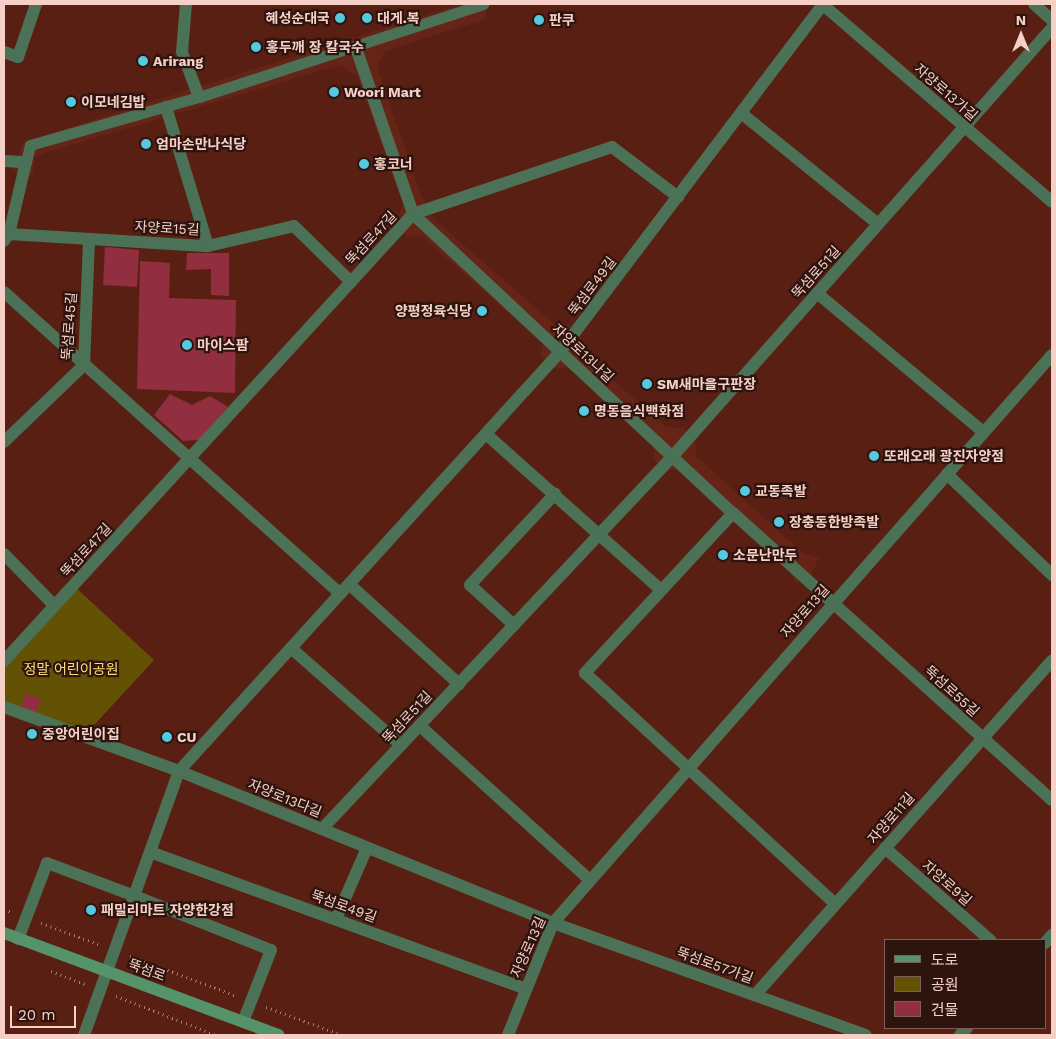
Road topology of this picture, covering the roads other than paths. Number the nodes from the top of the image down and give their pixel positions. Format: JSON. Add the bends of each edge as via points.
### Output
{"nodes":[{"id":1,"x":36,"y":4,"type":"edge"},
{"id":2,"x":186,"y":4,"type":"edge"},
{"id":3,"x":483,"y":4,"type":"edge"},
{"id":4,"x":1034,"y":4,"type":"edge"},
{"id":5,"x":822,"y":5,"type":"edge"},
{"id":6,"x":1052,"y":20,"type":"edge"},
{"id":7,"x":1052,"y":28,"type":"edge"},
{"id":8,"x":356,"y":48,"type":"junction"},
{"id":9,"x":4,"y":52,"type":"edge"},
{"id":10,"x":199,"y":97,"type":"junction"},
{"id":11,"x":166,"y":107,"type":"junction"},
{"id":12,"x":741,"y":113,"type":"junction"},
{"id":13,"x":964,"y":127,"type":"junction"},
{"id":14,"x":4,"y":162,"type":"edge"},
{"id":15,"x":26,"y":162,"type":"junction"},
{"id":16,"x":678,"y":197,"type":"junction"},
{"id":17,"x":1052,"y":202,"type":"edge"},
{"id":18,"x":413,"y":214,"type":"junction"},
{"id":19,"x":878,"y":224,"type":"junction"},
{"id":20,"x":6,"y":238,"type":"edge"},
{"id":21,"x":89,"y":239,"type":"junction"},
{"id":22,"x":208,"y":246,"type":"junction"},
{"id":23,"x":351,"y":282,"type":"junction"},
{"id":24,"x":4,"y":292,"type":"edge"},
{"id":25,"x":817,"y":293,"type":"junction"},
{"id":26,"x":560,"y":352,"type":"junction"},
{"id":27,"x":1052,"y":354,"type":"edge"},
{"id":28,"x":84,"y":365,"type":"junction"},
{"id":29,"x":983,"y":432,"type":"junction"},
{"id":30,"x":486,"y":434,"type":"junction"},
{"id":31,"x":4,"y":442,"type":"edge"},
{"id":32,"x":672,"y":457,"type":"junction"},
{"id":33,"x":190,"y":458,"type":"junction"},
{"id":34,"x":946,"y":474,"type":"junction"},
{"id":35,"x":555,"y":494,"type":"junction"},
{"id":36,"x":733,"y":513,"type":"junction"},
{"id":37,"x":600,"y":534,"type":"junction"},
{"id":38,"x":4,"y":554,"type":"edge"},
{"id":39,"x":1052,"y":575,"type":"edge"},
{"id":40,"x":345,"y":589,"type":"junction"},
{"id":41,"x":661,"y":590,"type":"junction"},
{"id":42,"x":832,"y":603,"type":"junction"},
{"id":43,"x":54,"y":605,"type":"junction"},
{"id":44,"x":514,"y":625,"type":"junction"},
{"id":45,"x":291,"y":648,"type":"junction"},
{"id":46,"x":4,"y":661,"type":"edge"},
{"id":47,"x":1052,"y":662,"type":"edge"},
{"id":48,"x":459,"y":684,"type":"junction"},
{"id":49,"x":4,"y":707,"type":"edge"},
{"id":50,"x":420,"y":726,"type":"junction"},
{"id":51,"x":982,"y":737,"type":"junction"},
{"id":52,"x":401,"y":745,"type":"junction"},
{"id":53,"x":687,"y":769,"type":"junction"},
{"id":54,"x":179,"y":771,"type":"junction"},
{"id":55,"x":1052,"y":800,"type":"edge"},
{"id":56,"x":322,"y":829,"type":"junction"},
{"id":57,"x":367,"y":848,"type":"junction"},
{"id":58,"x":885,"y":848,"type":"junction"},
{"id":59,"x":150,"y":852,"type":"junction"},
{"id":60,"x":590,"y":880,"type":"junction"},
{"id":61,"x":135,"y":896,"type":"junction"},
{"id":62,"x":835,"y":904,"type":"junction"},
{"id":63,"x":336,"y":919,"type":"junction"},
{"id":64,"x":553,"y":923,"type":"junction"},
{"id":65,"x":4,"y":933,"type":"edge"},
{"id":66,"x":18,"y":939,"type":"junction"},
{"id":67,"x":989,"y":939,"type":"edge"},
{"id":68,"x":108,"y":972,"type":"junction"},
{"id":69,"x":526,"y":989,"type":"junction"},
{"id":70,"x":754,"y":995,"type":"junction"},
{"id":71,"x":243,"y":1022,"type":"junction"},
{"id":72,"x":84,"y":1035,"type":"edge"},
{"id":73,"x":279,"y":1035,"type":"edge"},
{"id":74,"x":508,"y":1035,"type":"edge"},
{"id":75,"x":866,"y":1035,"type":"edge"}],
"edges":[{"from":1,"to":9,"type":"street","via":[[18,57]]},
{"from":2,"to":10,"type":"street","via":[[182,52]]},
{"from":3,"to":8,"type":"lane","name":"자양로15길"},
{"from":4,"to":6,"type":"street"},
{"from":5,"to":12,"type":"street","name":"뚝섬로49길"},
{"from":5,"to":13,"type":"street","name":"자양로13가길"},
{"from":7,"to":13,"type":"street","name":"뚝섬로51길"},
{"from":8,"to":10,"type":"lane","name":"자양로15길"},
{"from":8,"to":18,"type":"street","name":"자양로13나길"},
{"from":10,"to":11,"type":"lane","name":"자양로15길"},
{"from":11,"to":15,"type":"lane","name":"자양로15길","via":[[30,145]]},
{"from":11,"to":22,"type":"street","name":"자양로15길"},
{"from":12,"to":16,"type":"street","name":"뚝섬로49길"},
{"from":12,"to":19,"type":"street"},
{"from":13,"to":17,"type":"street","name":"자양로13가길"},
{"from":13,"to":19,"type":"street","name":"뚝섬로51길"},
{"from":14,"to":15,"type":"street"},
{"from":15,"to":20,"type":"street","name":"자양로15길"},
{"from":16,"to":18,"type":"street","via":[[612,146]]},
{"from":16,"to":26,"type":"street","name":"뚝섬로49길"},
{"from":18,"to":23,"type":"street","name":"뚝섬로47길"},
{"from":18,"to":26,"type":"street","name":"자양로13나길"},
{"from":19,"to":25,"type":"street","name":"뚝섬로51길"},
{"from":20,"to":21,"type":"street","name":"자양로15길"},
{"from":21,"to":22,"type":"street","name":"자양로15길"},
{"from":21,"to":28,"type":"street","name":"뚝섬로45길"},
{"from":22,"to":23,"type":"street","name":"뚝섬로47길","via":[[294,226]]},
{"from":23,"to":33,"type":"street","name":"뚝섬로47길"},
{"from":24,"to":28,"type":"street"},
{"from":25,"to":29,"type":"street"},
{"from":25,"to":32,"type":"street","name":"뚝섬로51길"},
{"from":26,"to":30,"type":"street","name":"뚝섬로49길"},
{"from":26,"to":32,"type":"street","name":"자양로13나길"},
{"from":27,"to":29,"type":"street","name":"자양로13길"},
{"from":28,"to":31,"type":"street","name":"뚝섬로45길"},
{"from":28,"to":33,"type":"street"},
{"from":29,"to":34,"type":"street","name":"자양로13길"},
{"from":30,"to":35,"type":"street"},
{"from":30,"to":40,"type":"street","name":"뚝섬로49길"},
{"from":32,"to":36,"type":"street","name":"자양로13나길"},
{"from":32,"to":37,"type":"street","name":"뚝섬로51길"},
{"from":33,"to":40,"type":"street"},
{"from":33,"to":43,"type":"street","name":"뚝섬로47길"},
{"from":34,"to":39,"type":"street"},
{"from":34,"to":42,"type":"street","name":"자양로13길"},
{"from":35,"to":37,"type":"street"},
{"from":35,"to":44,"type":"street","via":[[470,585]]},
{"from":36,"to":41,"type":"street"},
{"from":36,"to":42,"type":"street","name":"자양로13나길"},
{"from":37,"to":41,"type":"street"},
{"from":37,"to":44,"type":"street","name":"뚝섬로51길"},
{"from":38,"to":43,"type":"street"},
{"from":40,"to":45,"type":"street","name":"뚝섬로49길"},
{"from":40,"to":48,"type":"street"},
{"from":41,"to":53,"type":"street","via":[[586,673]]},
{"from":42,"to":51,"type":"street","name":"뚝섬로55길"},
{"from":42,"to":53,"type":"street","name":"자양로13길"},
{"from":43,"to":46,"type":"street","name":"뚝섬로47길"},
{"from":44,"to":48,"type":"street","name":"뚝섬로51길"},
{"from":45,"to":52,"type":"street"},
{"from":45,"to":54,"type":"street","name":"뚝섬로49길"},
{"from":47,"to":51,"type":"street","name":"자양로11길"},
{"from":48,"to":50,"type":"street","name":"뚝섬로51길"},
{"from":49,"to":54,"type":"street","name":"자양로13다길"},
{"from":50,"to":52,"type":"street","name":"뚝섬로51길"},
{"from":50,"to":60,"type":"street"},
{"from":51,"to":55,"type":"street","name":"뚝섬로55길"},
{"from":51,"to":58,"type":"street","name":"자양로11길"},
{"from":52,"to":56,"type":"street","name":"뚝섬로51길"},
{"from":53,"to":60,"type":"street","name":"자양로13길"},
{"from":53,"to":62,"type":"street"},
{"from":54,"to":56,"type":"street","name":"자양로13다길"},
{"from":54,"to":59,"type":"street","name":"뚝섬로49길"},
{"from":56,"to":57,"type":"street","name":"자양로13다길"},
{"from":57,"to":63,"type":"street"},
{"from":57,"to":64,"type":"street","name":"자양로13다길"},
{"from":58,"to":62,"type":"street","name":"자양로11길"},
{"from":58,"to":67,"type":"street","name":"자양로9길"},
{"from":59,"to":61,"type":"street","name":"뚝섬로49길"},
{"from":59,"to":63,"type":"street","name":"뚝섬로49길"},
{"from":60,"to":64,"type":"street","name":"자양로13길"},
{"from":61,"to":66,"type":"street","via":[[48,863]]},
{"from":61,"to":68,"type":"street","name":"뚝섬로49길"},
{"from":61,"to":71,"type":"street","via":[[271,950]]},
{"from":62,"to":70,"type":"street","name":"자양로11길"},
{"from":63,"to":69,"type":"street","name":"뚝섬로49길"},
{"from":64,"to":69,"type":"street","name":"자양로13길"},
{"from":64,"to":70,"type":"street","name":"뚝섬로57가길"},
{"from":65,"to":66,"type":"main road","name":"뚝섬로"},
{"from":66,"to":68,"type":"main road","name":"뚝섬로"},
{"from":68,"to":71,"type":"main road","name":"뚝섬로"},
{"from":68,"to":72,"type":"street","name":"뚝섬로49길"},
{"from":69,"to":74,"type":"street","name":"자양로13길"},
{"from":70,"to":75,"type":"street","name":"뚝섬로57가길"},
{"from":71,"to":73,"type":"main road","name":"뚝섬로"}]}
